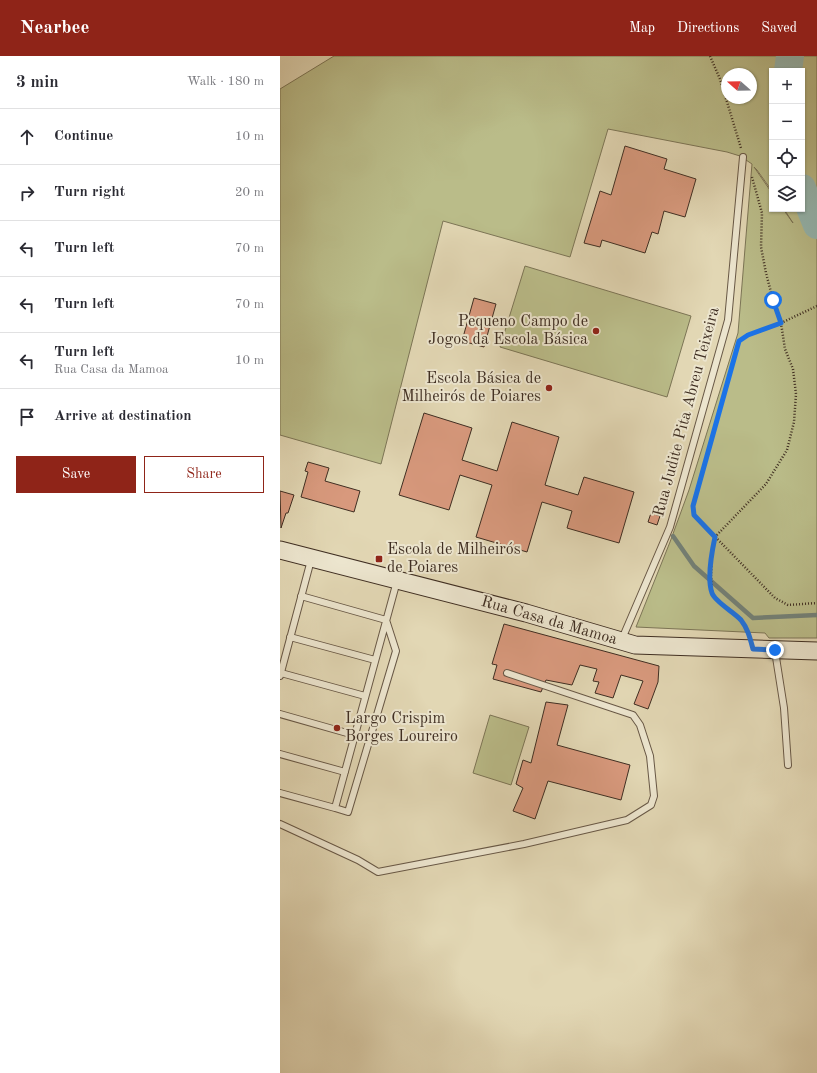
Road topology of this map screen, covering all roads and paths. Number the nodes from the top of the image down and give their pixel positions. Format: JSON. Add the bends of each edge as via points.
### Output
{"nodes":[{"id":1,"x":710,"y":56,"type":"edge"},
{"id":2,"x":743,"y":157,"type":"junction"},
{"id":3,"x":817,"y":306,"type":"edge"},
{"id":4,"x":781,"y":323,"type":"junction"},
{"id":5,"x":715,"y":537,"type":"junction"},
{"id":6,"x":284,"y":551,"type":"edge"},
{"id":7,"x":312,"y":558,"type":"junction"},
{"id":8,"x":397,"y":580,"type":"junction"},
{"id":9,"x":301,"y":596,"type":"junction"},
{"id":10,"x":817,"y":603,"type":"edge"},
{"id":11,"x":386,"y":620,"type":"junction"},
{"id":12,"x":290,"y":637,"type":"junction"},
{"id":13,"x":621,"y":641,"type":"junction"},
{"id":14,"x":753,"y":649,"type":"junction"},
{"id":15,"x":775,"y":650,"type":"junction"},
{"id":16,"x":817,"y":651,"type":"edge"},
{"id":17,"x":375,"y":660,"type":"junction"},
{"id":18,"x":508,"y":673,"type":"dead end"},
{"id":19,"x":280,"y":674,"type":"edge"},
{"id":20,"x":365,"y":696,"type":"junction"},
{"id":21,"x":280,"y":714,"type":"edge"},
{"id":22,"x":354,"y":735,"type":"junction"},
{"id":23,"x":280,"y":754,"type":"edge"},
{"id":24,"x":788,"y":765,"type":"dead end"},
{"id":25,"x":344,"y":772,"type":"junction"},
{"id":26,"x":280,"y":793,"type":"edge"},
{"id":27,"x":335,"y":808,"type":"junction"},
{"id":28,"x":280,"y":824,"type":"edge"}],
"edges":[{"from":1,"to":2,"type":"path","via":[[720,79]]},
{"from":2,"to":4,"type":"path","via":[[755,184],[762,213],[761,247]]},
{"from":2,"to":13,"type":"lane","name":"Rua Judite Pita Abreu Teixeira","via":[[728,320],[670,527]]},
{"from":3,"to":4,"type":"path"},
{"from":4,"to":5,"type":"path","via":[[785,349],[793,369],[796,394],[794,422],[787,450],[766,484]]},
{"from":4,"to":5,"type":"path","via":[[739,341],[693,506],[694,515]]},
{"from":5,"to":10,"type":"path","via":[[775,598],[788,605]]},
{"from":5,"to":14,"type":"path","via":[[710,576],[712,593],[740,619],[748,630]]},
{"from":6,"to":7,"type":"street","name":"Rua Casa da Mamoa"},
{"from":7,"to":8,"type":"street","name":"Rua Casa da Mamoa"},
{"from":7,"to":9,"type":"lane"},
{"from":8,"to":11,"type":"lane"},
{"from":8,"to":13,"type":"street","name":"Rua Casa da Mamoa","via":[[526,613]]},
{"from":9,"to":11,"type":"lane"},
{"from":9,"to":12,"type":"lane"},
{"from":11,"to":17,"type":"lane"},
{"from":11,"to":27,"type":"lane","via":[[396,651],[348,812]]},
{"from":12,"to":17,"type":"lane"},
{"from":12,"to":19,"type":"lane"},
{"from":13,"to":14,"type":"street","name":"Rua Casa da Mamoa","via":[[635,645]]},
{"from":14,"to":15,"type":"street","name":"Rua Casa da Mamoa"},
{"from":15,"to":16,"type":"street","name":"Rua Casa da Mamoa"},
{"from":15,"to":24,"type":"lane","via":[[784,708]]},
{"from":17,"to":20,"type":"lane"},
{"from":18,"to":28,"type":"lane","via":[[633,715],[640,725],[650,756],[654,796],[651,805],[627,820],[524,844],[378,872]]},
{"from":19,"to":20,"type":"lane"},
{"from":20,"to":22,"type":"lane"},
{"from":21,"to":22,"type":"lane"},
{"from":22,"to":25,"type":"lane"},
{"from":23,"to":25,"type":"lane"},
{"from":25,"to":27,"type":"lane"},
{"from":26,"to":27,"type":"lane"}]}
